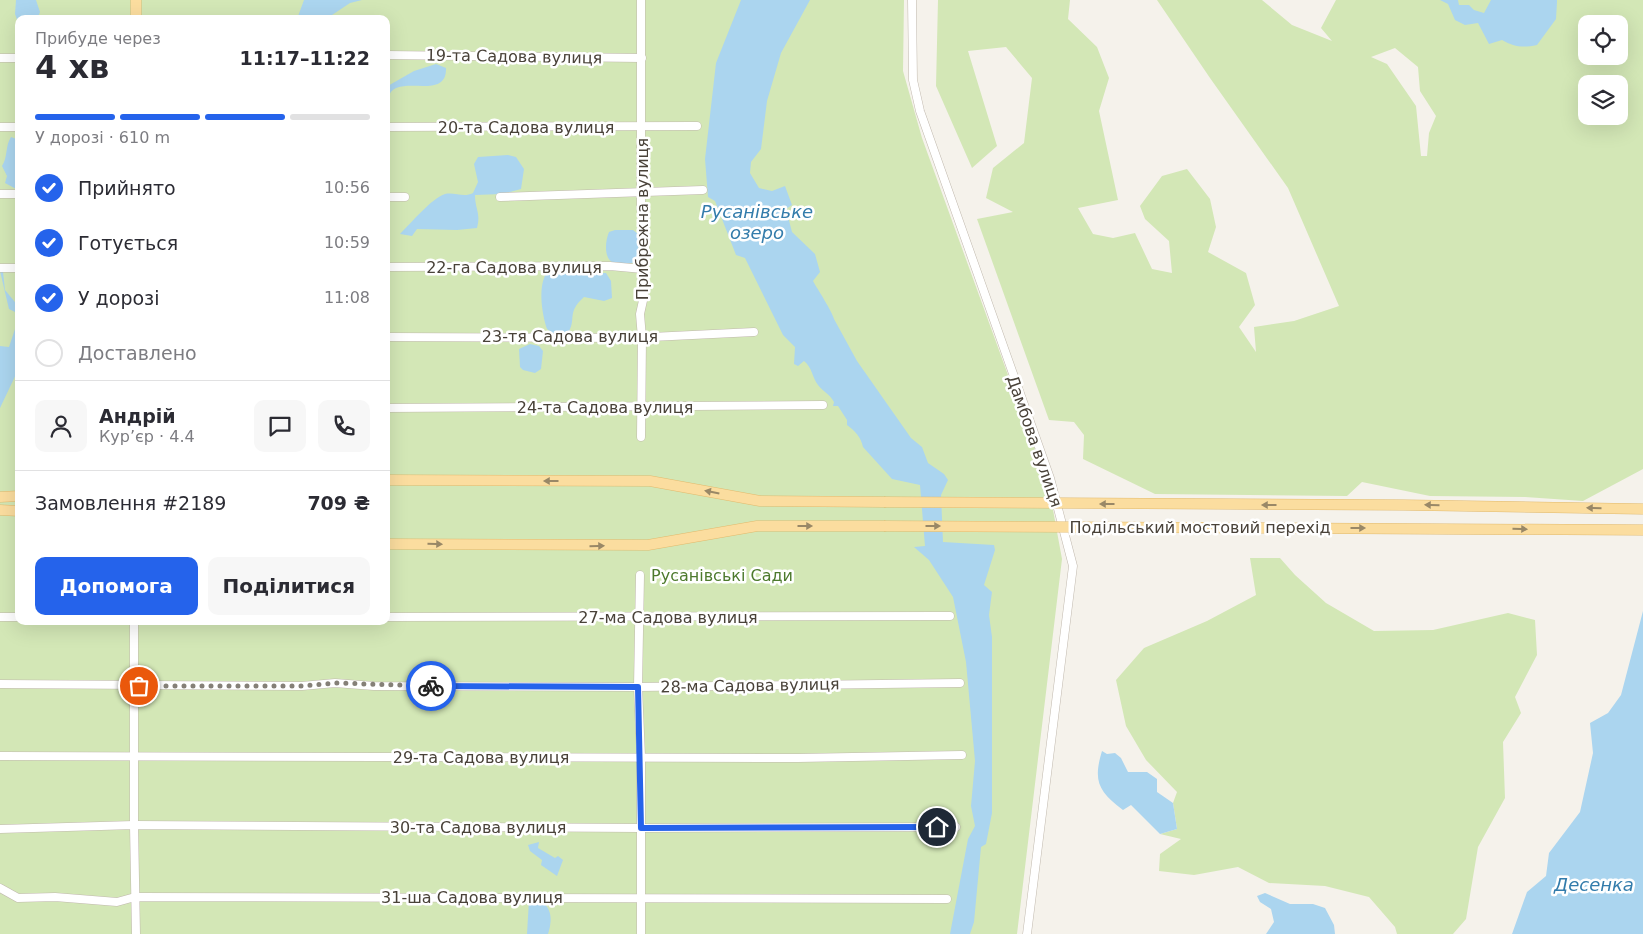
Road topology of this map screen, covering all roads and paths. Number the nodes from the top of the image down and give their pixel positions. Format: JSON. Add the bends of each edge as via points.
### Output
{"nodes":[{"id":1,"x":136,"y":0,"type":"edge"},
{"id":2,"x":641,"y":0,"type":"edge"},
{"id":3,"x":912,"y":0,"type":"edge"},
{"id":4,"x":136,"y":15,"type":"edge"},
{"id":5,"x":390,"y":55,"type":"edge"},
{"id":6,"x":0,"y":58,"type":"edge"},
{"id":7,"x":15,"y":58,"type":"edge"},
{"id":8,"x":642,"y":58,"type":"junction"},
{"id":9,"x":697,"y":126,"type":"dead end"},
{"id":10,"x":0,"y":127,"type":"edge"},
{"id":11,"x":15,"y":127,"type":"edge"},
{"id":12,"x":390,"y":127,"type":"edge"},
{"id":13,"x":642,"y":127,"type":"junction"},
{"id":14,"x":703,"y":190,"type":"dead end"},
{"id":15,"x":0,"y":194,"type":"edge"},
{"id":16,"x":15,"y":194,"type":"edge"},
{"id":17,"x":642,"y":194,"type":"junction"},
{"id":18,"x":390,"y":197,"type":"edge"},
{"id":19,"x":500,"y":197,"type":"dead end"},
{"id":20,"x":405,"y":198,"type":"dead end"},
{"id":21,"x":390,"y":267,"type":"edge"},
{"id":22,"x":0,"y":268,"type":"edge"},
{"id":23,"x":15,"y":268,"type":"edge"},
{"id":24,"x":643,"y":269,"type":"junction"},
{"id":25,"x":754,"y":332,"type":"dead end"},
{"id":26,"x":390,"y":336,"type":"edge"},
{"id":27,"x":642,"y":338,"type":"junction"},
{"id":28,"x":823,"y":405,"type":"dead end"},
{"id":29,"x":641,"y":407,"type":"junction"},
{"id":30,"x":390,"y":408,"type":"edge"},
{"id":31,"x":641,"y":437,"type":"dead end"},
{"id":32,"x":390,"y":480,"type":"edge"},
{"id":33,"x":15,"y":496,"type":"edge"},
{"id":34,"x":0,"y":497,"type":"edge"},
{"id":35,"x":1643,"y":509,"type":"edge"},
{"id":36,"x":0,"y":510,"type":"edge"},
{"id":37,"x":15,"y":510,"type":"edge"},
{"id":38,"x":1643,"y":530,"type":"edge"},
{"id":39,"x":390,"y":544,"type":"edge"},
{"id":40,"x":640,"y":575,"type":"dead end"},
{"id":41,"x":950,"y":616,"type":"dead end"},
{"id":42,"x":0,"y":617,"type":"edge"},
{"id":43,"x":15,"y":617,"type":"edge"},
{"id":44,"x":390,"y":617,"type":"edge"},
{"id":45,"x":640,"y":617,"type":"junction"},
{"id":46,"x":134,"y":625,"type":"edge"},
{"id":47,"x":960,"y":683,"type":"dead end"},
{"id":48,"x":0,"y":684,"type":"edge"},
{"id":49,"x":134,"y":686,"type":"junction"},
{"id":50,"x":638,"y":687,"type":"junction"},
{"id":51,"x":962,"y":755,"type":"dead end"},
{"id":52,"x":0,"y":756,"type":"edge"},
{"id":53,"x":134,"y":756,"type":"junction"},
{"id":54,"x":641,"y":757,"type":"junction"},
{"id":55,"x":134,"y":825,"type":"junction"},
{"id":56,"x":956,"y":826,"type":"dead end"},
{"id":57,"x":641,"y":828,"type":"junction"},
{"id":58,"x":0,"y":829,"type":"edge"},
{"id":59,"x":0,"y":888,"type":"edge"},
{"id":60,"x":135,"y":897,"type":"junction"},
{"id":61,"x":642,"y":897,"type":"junction"},
{"id":62,"x":947,"y":899,"type":"dead end"},
{"id":63,"x":136,"y":934,"type":"edge"},
{"id":64,"x":641,"y":934,"type":"edge"},
{"id":65,"x":1027,"y":934,"type":"edge"}],
"edges":[{"from":1,"to":4,"type":"main road"},
{"from":2,"to":8,"type":"street","name":"Прибрежна вулиця"},
{"from":3,"to":65,"type":"street","name":"Дамбова вулиця","via":[[913,80],[920,111],[1050,478],[1073,566]]},
{"from":5,"to":8,"type":"street","name":"19-та Садова вулиця"},
{"from":6,"to":7,"type":"street"},
{"from":8,"to":13,"type":"street","name":"Прибрежна вулиця"},
{"from":9,"to":13,"type":"street","name":"20-та Садова вулиця"},
{"from":10,"to":11,"type":"street"},
{"from":12,"to":13,"type":"street","name":"20-та Садова вулиця"},
{"from":13,"to":17,"type":"street","name":"Прибрежна вулиця"},
{"from":14,"to":17,"type":"street"},
{"from":15,"to":16,"type":"street"},
{"from":17,"to":19,"type":"street"},
{"from":17,"to":24,"type":"street","name":"Прибрежна вулиця"},
{"from":18,"to":20,"type":"street"},
{"from":21,"to":24,"type":"street","name":"22-га Садова вулиця","via":[[610,266]]},
{"from":22,"to":23,"type":"street"},
{"from":24,"to":27,"type":"street","name":"Прибрежна вулиця"},
{"from":25,"to":27,"type":"street","name":"23-тя Садова вулиця"},
{"from":26,"to":27,"type":"street","name":"23-тя Садова вулиця"},
{"from":27,"to":29,"type":"street","name":"Прибрежна вулиця"},
{"from":28,"to":29,"type":"street","name":"24-та Садова вулиця"},
{"from":29,"to":30,"type":"street","name":"24-та Садова вулиця"},
{"from":29,"to":31,"type":"street","name":"Прибрежна вулиця"},
{"from":35,"to":32,"type":"main road","name":"Подільський мостовий перехід","one_way":true,"bridge":true,"via":[[760,502],[650,481]]},
{"from":33,"to":34,"type":"main road"},
{"from":36,"to":37,"type":"main road"},
{"from":39,"to":38,"type":"main road","name":"Подільський мостовий перехід","one_way":true,"bridge":true,"via":[[648,545],[757,526]]},
{"from":40,"to":45,"type":"street"},
{"from":41,"to":45,"type":"street","name":"27-ма Садова вулиця"},
{"from":42,"to":43,"type":"street"},
{"from":44,"to":45,"type":"street","name":"27-ма Садова вулиця"},
{"from":45,"to":50,"type":"street"},
{"from":46,"to":49,"type":"street"},
{"from":47,"to":50,"type":"street","name":"28-ма Садова вулиця"},
{"from":48,"to":49,"type":"street","name":"28-ма Садова вулиця"},
{"from":49,"to":50,"type":"street","name":"28-ма Садова вулиця","via":[[302,686],[335,683]]},
{"from":49,"to":53,"type":"street"},
{"from":50,"to":54,"type":"street"},
{"from":51,"to":54,"type":"street","name":"29-та Садова вулиця"},
{"from":52,"to":53,"type":"street","name":"29-та Садова вулиця"},
{"from":53,"to":54,"type":"street","name":"29-та Садова вулиця"},
{"from":53,"to":55,"type":"street"},
{"from":54,"to":57,"type":"street"},
{"from":55,"to":57,"type":"street","name":"30-та Садова вулиця"},
{"from":55,"to":58,"type":"street","name":"30-та Садова вулиця"},
{"from":55,"to":60,"type":"street"},
{"from":56,"to":57,"type":"street","name":"30-та Садова вулиця"},
{"from":57,"to":61,"type":"street"},
{"from":59,"to":60,"type":"street","name":"31-ша Садова вулиця","via":[[18,898],[55,897],[116,902]]},
{"from":60,"to":61,"type":"street","name":"31-ша Садова вулиця"},
{"from":60,"to":63,"type":"street"},
{"from":61,"to":62,"type":"street","name":"31-ша Садова вулиця"},
{"from":61,"to":64,"type":"street"}]}
